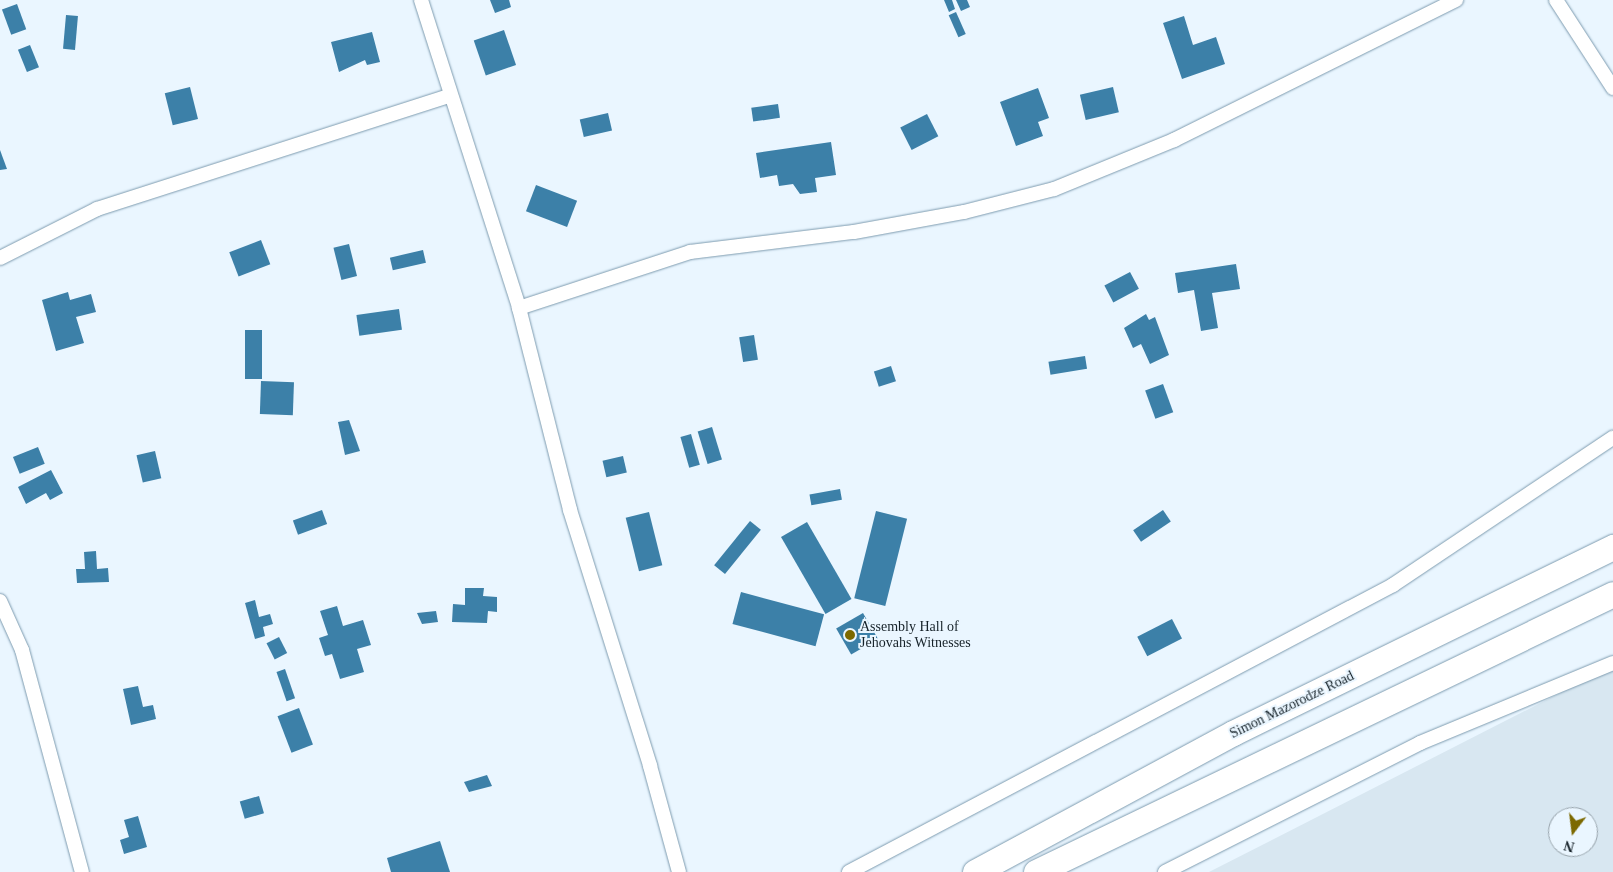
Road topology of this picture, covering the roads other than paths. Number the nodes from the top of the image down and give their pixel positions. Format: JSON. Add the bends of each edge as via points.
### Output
{"nodes":[{"id":1,"x":421,"y":0,"type":"edge"},
{"id":2,"x":1456,"y":0,"type":"edge"},
{"id":3,"x":1556,"y":0,"type":"edge"},
{"id":4,"x":1613,"y":88,"type":"edge"},
{"id":5,"x":450,"y":96,"type":"junction"},
{"id":6,"x":0,"y":258,"type":"edge"},
{"id":7,"x":519,"y":308,"type":"junction"},
{"id":8,"x":1613,"y":438,"type":"edge"},
{"id":9,"x":1613,"y":548,"type":"edge"},
{"id":10,"x":1613,"y":594,"type":"edge"},
{"id":11,"x":0,"y":601,"type":"edge"},
{"id":12,"x":1613,"y":663,"type":"edge"},
{"id":13,"x":82,"y":872,"type":"edge"},
{"id":14,"x":679,"y":872,"type":"edge"},
{"id":15,"x":849,"y":872,"type":"edge"},
{"id":16,"x":975,"y":872,"type":"edge"},
{"id":17,"x":1036,"y":872,"type":"edge"},
{"id":18,"x":1165,"y":872,"type":"edge"}],
"edges":[{"from":1,"to":5,"type":"street"},
{"from":2,"to":7,"type":"street","via":[[1174,140],[1054,189],[964,212],[854,232],[690,252]]},
{"from":3,"to":4,"type":"street"},
{"from":5,"to":6,"type":"street","via":[[97,209]]},
{"from":5,"to":7,"type":"street"},
{"from":7,"to":14,"type":"street","via":[[570,510],[650,766]]},
{"from":8,"to":15,"type":"street","via":[[1393,585]]},
{"from":9,"to":16,"type":"highway","name":"Simon Mazorodze Road","via":[[1233,733]]},
{"from":10,"to":17,"type":"highway"},
{"from":11,"to":13,"type":"street","via":[[22,650]]},
{"from":12,"to":18,"type":"street","via":[[1420,744]]}]}
